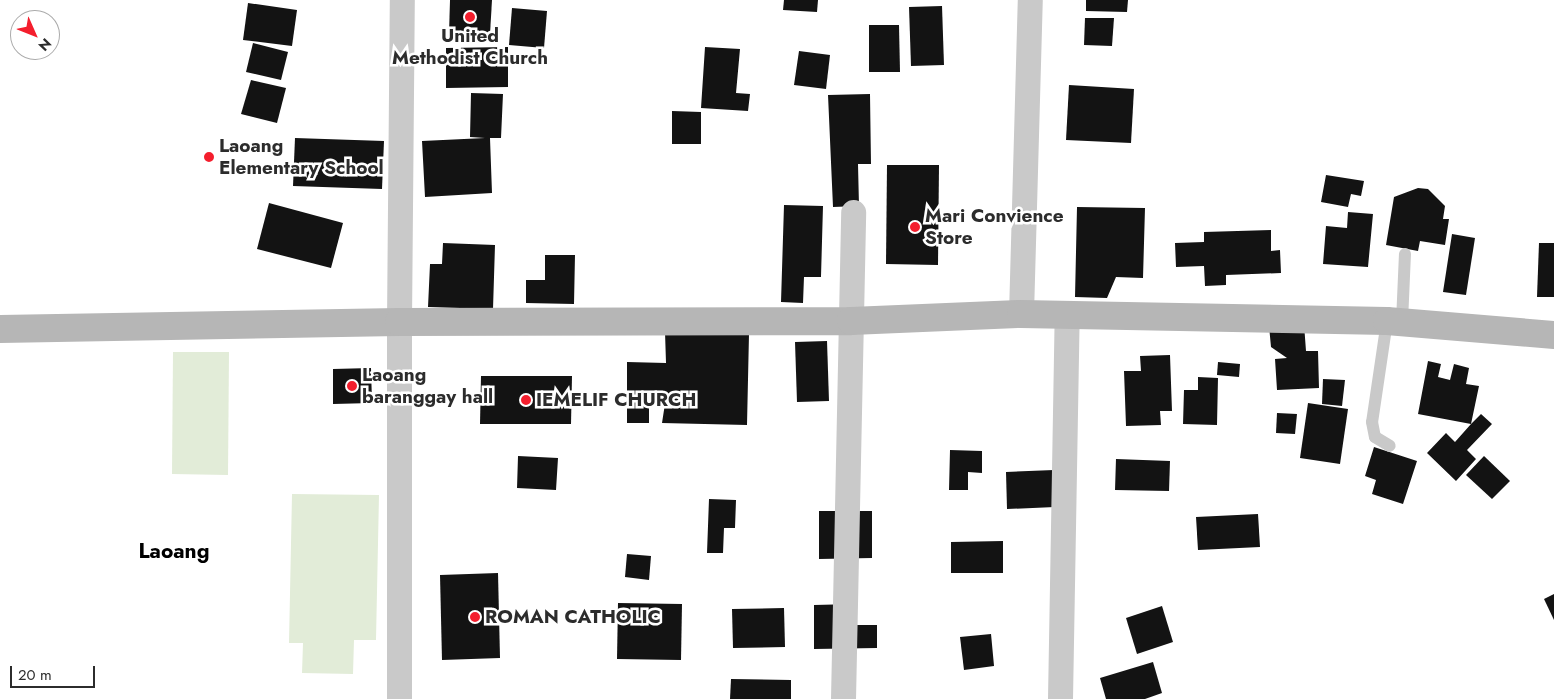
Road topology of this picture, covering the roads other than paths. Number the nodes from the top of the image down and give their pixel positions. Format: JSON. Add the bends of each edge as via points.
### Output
{"nodes":[{"id":1,"x":402,"y":0,"type":"edge"},
{"id":2,"x":1030,"y":0,"type":"edge"},
{"id":3,"x":853,"y":212,"type":"dead end"},
{"id":4,"x":1405,"y":254,"type":"dead end"},
{"id":5,"x":1020,"y":314,"type":"junction"},
{"id":6,"x":1067,"y":316,"type":"junction"},
{"id":7,"x":851,"y":321,"type":"junction"},
{"id":8,"x":399,"y":322,"type":"junction"},
{"id":9,"x":1395,"y":322,"type":"junction"},
{"id":10,"x":0,"y":329,"type":"edge"},
{"id":11,"x":1554,"y":335,"type":"edge"},
{"id":12,"x":1390,"y":446,"type":"dead end"},
{"id":13,"x":400,"y":699,"type":"edge"},
{"id":14,"x":843,"y":699,"type":"edge"},
{"id":15,"x":1060,"y":699,"type":"edge"}],
"edges":[{"from":1,"to":8,"type":"street"},
{"from":2,"to":5,"type":"street"},
{"from":3,"to":7,"type":"street"},
{"from":4,"to":9,"type":"lane"},
{"from":5,"to":6,"type":"street"},
{"from":5,"to":7,"type":"street"},
{"from":6,"to":9,"type":"street"},
{"from":6,"to":15,"type":"street"},
{"from":7,"to":8,"type":"street"},
{"from":7,"to":14,"type":"street"},
{"from":8,"to":10,"type":"street"},
{"from":8,"to":13,"type":"street"},
{"from":9,"to":11,"type":"street"},
{"from":9,"to":12,"type":"lane","via":[[1372,422],[1375,437]]}]}
